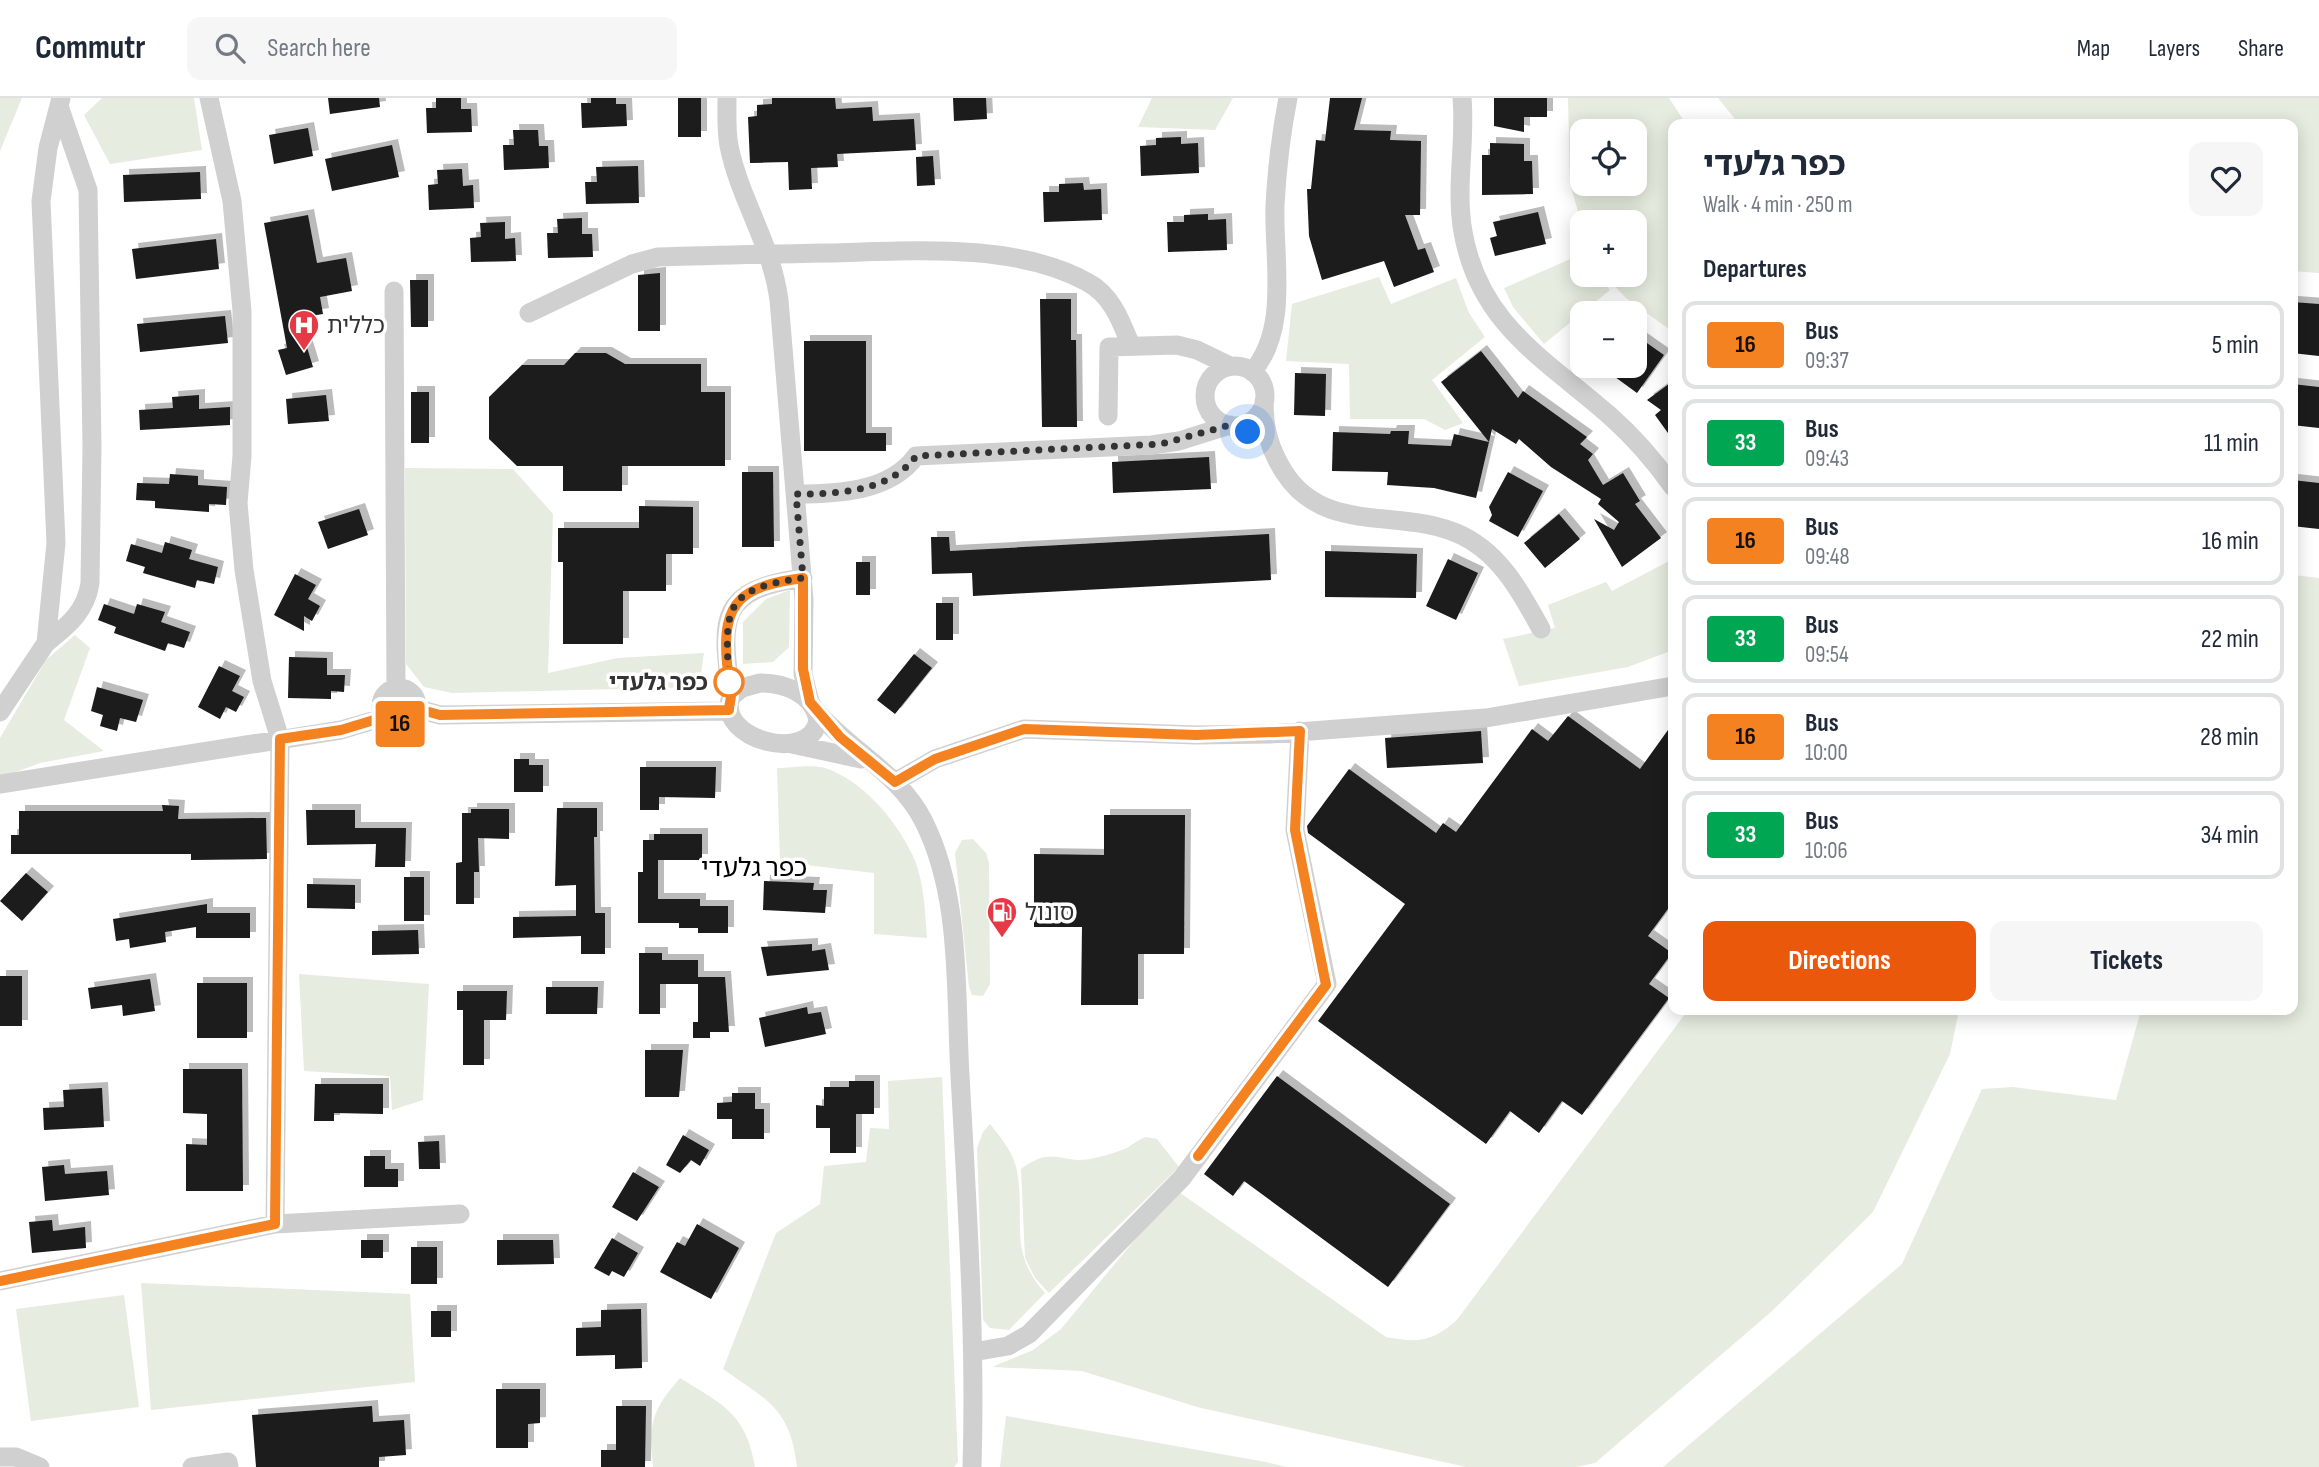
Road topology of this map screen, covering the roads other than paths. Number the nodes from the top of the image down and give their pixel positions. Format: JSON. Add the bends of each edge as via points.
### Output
{"nodes":[{"id":1,"x":209,"y":98,"type":"edge"},
{"id":2,"x":727,"y":98,"type":"edge"},
{"id":3,"x":1288,"y":98,"type":"edge"},
{"id":4,"x":1462,"y":98,"type":"edge"},
{"id":5,"x":60,"y":102,"type":"edge"},
{"id":6,"x":769,"y":254,"type":"junction"},
{"id":7,"x":394,"y":291,"type":"dead end"},
{"id":8,"x":529,"y":313,"type":"dead end"},
{"id":9,"x":1160,"y":345,"type":"junction"},
{"id":10,"x":1131,"y":346,"type":"junction"},
{"id":11,"x":1230,"y":366,"type":"junction"},
{"id":12,"x":1252,"y":372,"type":"junction"},
{"id":13,"x":1205,"y":393,"type":"junction"},
{"id":14,"x":1264,"y":401,"type":"junction"},
{"id":15,"x":1108,"y":416,"type":"dead end"},
{"id":16,"x":1232,"y":425,"type":"junction"},
{"id":17,"x":1171,"y":443,"type":"junction"},
{"id":18,"x":1272,"y":450,"type":"junction"},
{"id":19,"x":1668,"y":481,"type":"edge"},
{"id":20,"x":796,"y":494,"type":"junction"},
{"id":21,"x":803,"y":578,"type":"junction"},
{"id":22,"x":1541,"y":629,"type":"dead end"},
{"id":23,"x":46,"y":643,"type":"junction"},
{"id":24,"x":804,"y":647,"type":"junction"},
{"id":25,"x":766,"y":683,"type":"junction"},
{"id":26,"x":1668,"y":687,"type":"edge"},
{"id":27,"x":396,"y":688,"type":"junction"},
{"id":28,"x":730,"y":704,"type":"junction"},
{"id":29,"x":813,"y":706,"type":"junction"},
{"id":30,"x":418,"y":709,"type":"junction"},
{"id":31,"x":0,"y":712,"type":"edge"},
{"id":32,"x":384,"y":717,"type":"junction"},
{"id":33,"x":1300,"y":731,"type":"junction"},
{"id":34,"x":280,"y":739,"type":"junction"},
{"id":35,"x":780,"y":743,"type":"junction"},
{"id":36,"x":872,"y":763,"type":"junction"},
{"id":37,"x":895,"y":782,"type":"junction"},
{"id":38,"x":0,"y":784,"type":"edge"},
{"id":39,"x":460,"y":1214,"type":"dead end"},
{"id":40,"x":275,"y":1224,"type":"junction"},
{"id":41,"x":0,"y":1281,"type":"edge"},
{"id":42,"x":973,"y":1352,"type":"junction"},
{"id":43,"x":0,"y":1457,"type":"edge"},
{"id":44,"x":40,"y":1467,"type":"edge"},
{"id":45,"x":192,"y":1467,"type":"edge"},
{"id":46,"x":229,"y":1467,"type":"edge"},
{"id":47,"x":972,"y":1467,"type":"edge"}],
"edges":[{"from":1,"to":34,"type":"street","via":[[232,201],[242,311],[242,456],[237,503],[244,570],[262,681]]},
{"from":2,"to":6,"type":"street","via":[[733,161]]},
{"from":3,"to":12,"type":"street","via":[[1277,177],[1274,321],[1266,353]]},
{"from":4,"to":19,"type":"street","via":[[1460,210],[1468,256],[1488,300],[1521,342],[1626,430]]},
{"from":5,"to":23,"type":"street","via":[[41,201],[56,543]]},
{"from":5,"to":23,"type":"street","via":[[88,190],[90,583],[88,599],[74,621]]},
{"from":6,"to":8,"type":"street","via":[[658,257],[632,264]]},
{"from":6,"to":10,"type":"street","via":[[977,253],[1044,264],[1088,282],[1110,300]]},
{"from":6,"to":20,"type":"street","via":[[779,300]]},
{"from":7,"to":27,"type":"street"},
{"from":9,"to":10,"type":"street"},
{"from":9,"to":11,"type":"street","via":[[1191,348]]},
{"from":9,"to":13,"type":"street","via":[[1193,362],[1204,379]]},
{"from":10,"to":15,"type":"street","via":[[1109,347]]},
{"from":11,"to":12,"type":"street"},
{"from":11,"to":13,"type":"street","via":[[1214,375]]},
{"from":12,"to":14,"type":"street","via":[[1262,382]]},
{"from":13,"to":16,"type":"street","via":[[1211,413]]},
{"from":13,"to":17,"type":"street","via":[[1195,424]]},
{"from":14,"to":16,"type":"street","via":[[1256,417]]},
{"from":14,"to":18,"type":"street"},
{"from":16,"to":17,"type":"street"},
{"from":16,"to":18,"type":"street"},
{"from":17,"to":20,"type":"street","via":[[916,456],[904,470],[874,485]]},
{"from":18,"to":22,"type":"street","via":[[1288,478],[1319,506],[1354,517],[1446,528],[1480,546],[1506,572]]},
{"from":20,"to":21,"type":"street"},
{"from":21,"to":24,"type":"street"},
{"from":21,"to":28,"type":"street","via":[[763,584],[733,606],[726,639]]},
{"from":23,"to":31,"type":"street"},
{"from":24,"to":25,"type":"street","via":[[787,674]]},
{"from":24,"to":29,"type":"street","via":[[803,674]]},
{"from":25,"to":28,"type":"street","via":[[748,685]]},
{"from":25,"to":29,"type":"street","via":[[788,688]]},
{"from":26,"to":33,"type":"street","via":[[1486,718]]},
{"from":27,"to":30,"type":"street","via":[[412,693]]},
{"from":27,"to":32,"type":"street","via":[[383,698]]},
{"from":28,"to":30,"type":"street","via":[[440,715]]},
{"from":28,"to":35,"type":"street","via":[[737,724],[747,732]]},
{"from":29,"to":35,"type":"street","via":[[817,725],[813,733],[799,741]]},
{"from":29,"to":36,"type":"street","via":[[840,737]]},
{"from":30,"to":32,"type":"street","via":[[402,724]]},
{"from":32,"to":34,"type":"street","via":[[341,730]]},
{"from":33,"to":37,"type":"street","via":[[1196,735],[1024,729],[935,759]]},
{"from":33,"to":42,"type":"street","via":[[1295,830],[1326,985],[1182,1178],[1029,1334],[1008,1346]]},
{"from":34,"to":38,"type":"street"},
{"from":34,"to":40,"type":"street"},
{"from":35,"to":36,"type":"street","via":[[826,749]]},
{"from":36,"to":37,"type":"street"},
{"from":37,"to":42,"type":"street","via":[[912,802],[930,837],[948,903]]},
{"from":39,"to":40,"type":"street"},
{"from":40,"to":41,"type":"street"},
{"from":42,"to":47,"type":"street"},
{"from":43,"to":44,"type":"street","via":[[16,1457]]},
{"from":45,"to":46,"type":"street","via":[[228,1462]]}]}
